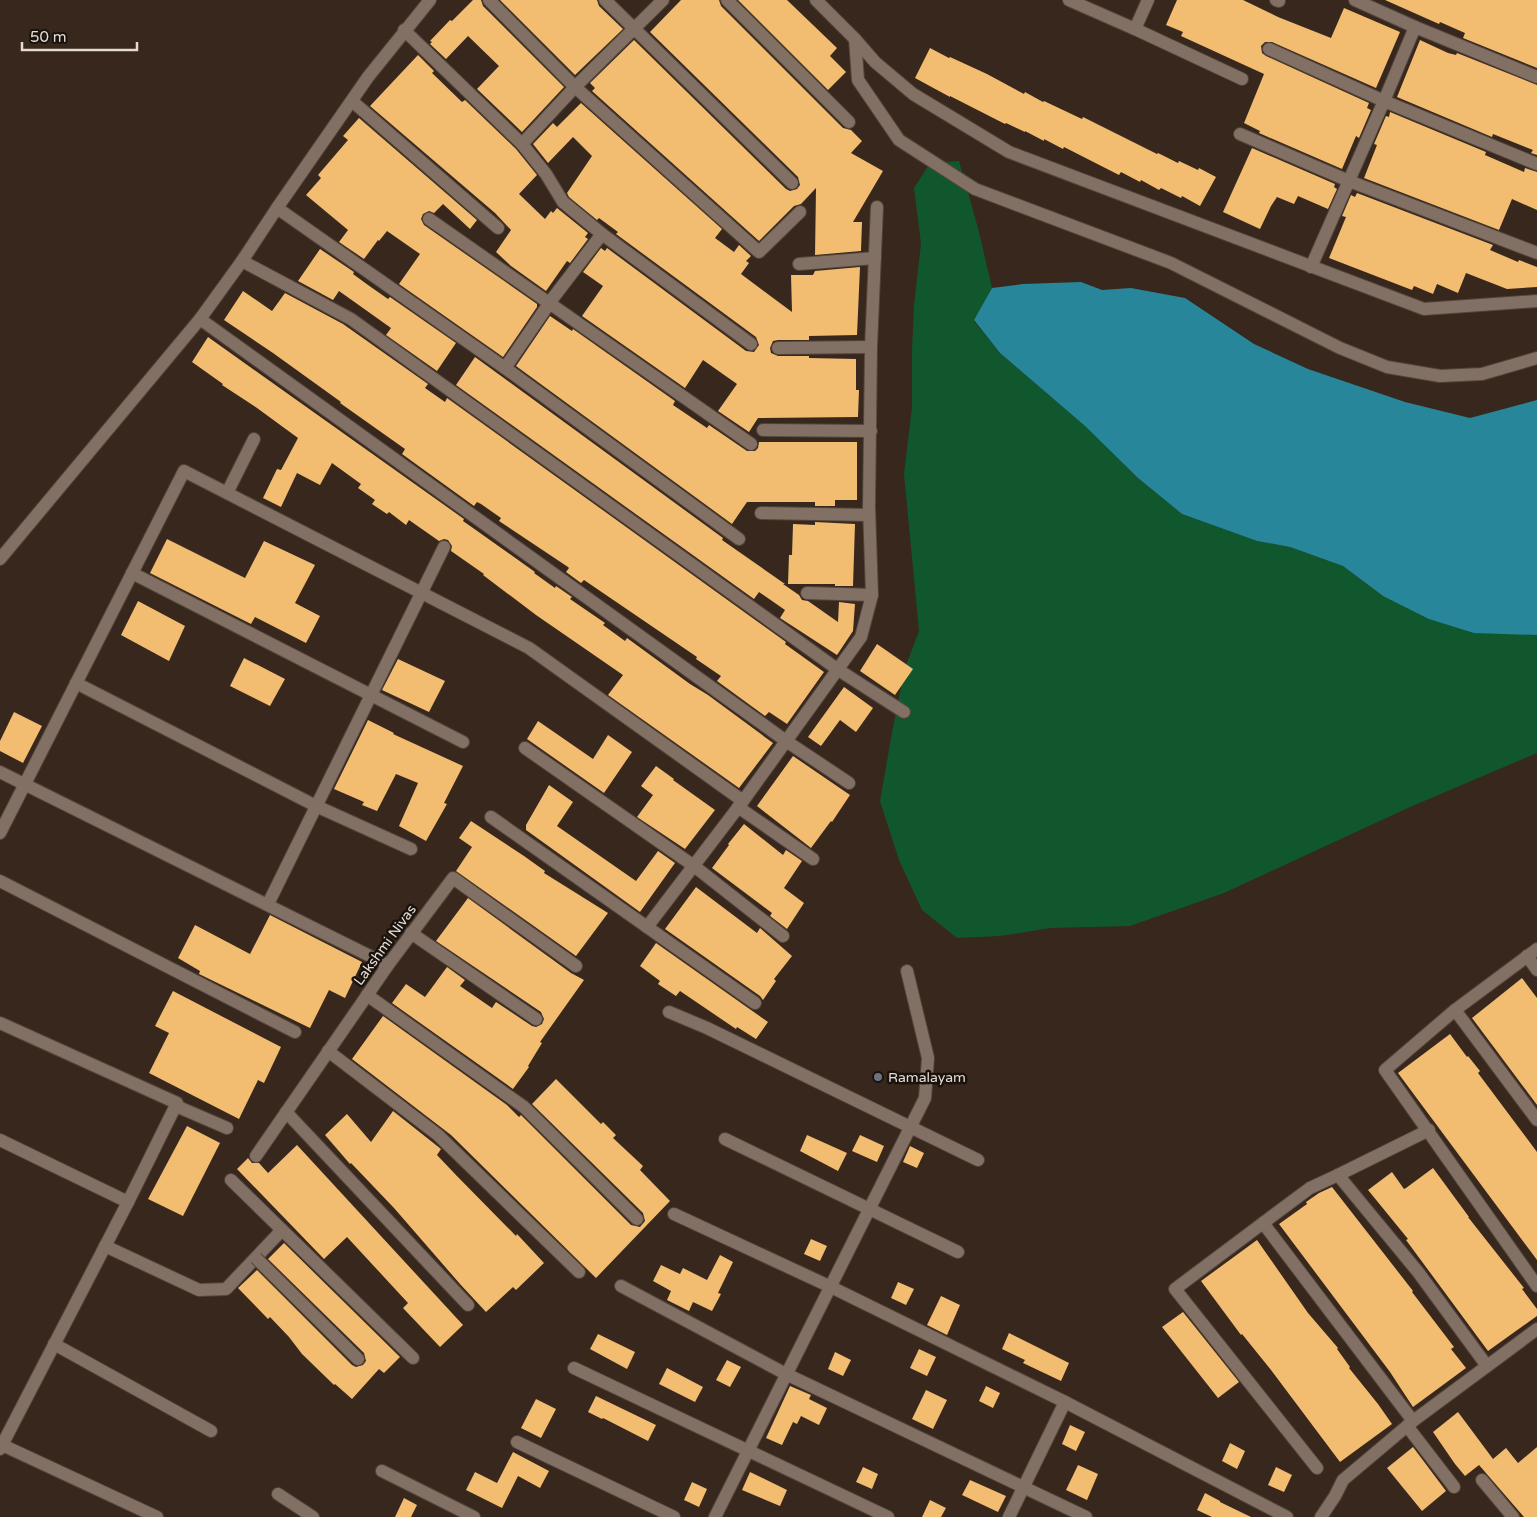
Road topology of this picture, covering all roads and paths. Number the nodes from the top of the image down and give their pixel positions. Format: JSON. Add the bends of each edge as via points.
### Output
{"nodes":[{"id":1,"x":430,"y":0,"type":"edge"},
{"id":2,"x":489,"y":0,"type":"edge"},
{"id":3,"x":605,"y":0,"type":"edge"},
{"id":4,"x":663,"y":0,"type":"edge"},
{"id":5,"x":727,"y":0,"type":"edge"},
{"id":6,"x":816,"y":0,"type":"edge"},
{"id":7,"x":1068,"y":0,"type":"edge"},
{"id":8,"x":1148,"y":0,"type":"edge"},
{"id":9,"x":1355,"y":0,"type":"edge"},
{"id":10,"x":1415,"y":27,"type":"junction"},
{"id":11,"x":634,"y":29,"type":"junction"},
{"id":12,"x":404,"y":30,"type":"junction"},
{"id":13,"x":1135,"y":30,"type":"junction"},
{"id":14,"x":855,"y":39,"type":"junction"},
{"id":15,"x":1269,"y":49,"type":"dead end"},
{"id":16,"x":1537,"y":77,"type":"edge"},
{"id":17,"x":1242,"y":79,"type":"dead end"},
{"id":18,"x":575,"y":87,"type":"junction"},
{"id":19,"x":352,"y":101,"type":"junction"},
{"id":20,"x":1384,"y":102,"type":"junction"},
{"id":21,"x":849,"y":122,"type":"dead end"},
{"id":22,"x":1240,"y":134,"type":"dead end"},
{"id":23,"x":522,"y":144,"type":"junction"},
{"id":24,"x":1537,"y":164,"type":"edge"},
{"id":25,"x":1349,"y":181,"type":"junction"},
{"id":26,"x":792,"y":183,"type":"dead end"},
{"id":27,"x":877,"y":207,"type":"dead end"},
{"id":28,"x":277,"y":208,"type":"junction"},
{"id":29,"x":800,"y":212,"type":"dead end"},
{"id":30,"x":430,"y":219,"type":"dead end"},
{"id":31,"x":498,"y":228,"type":"dead end"},
{"id":32,"x":602,"y":234,"type":"junction"},
{"id":33,"x":1537,"y":253,"type":"edge"},
{"id":34,"x":875,"y":258,"type":"junction"},
{"id":35,"x":242,"y":261,"type":"junction"},
{"id":36,"x":798,"y":264,"type":"dead end"},
{"id":37,"x":1311,"y":267,"type":"junction"},
{"id":38,"x":1537,"y":301,"type":"edge"},
{"id":39,"x":550,"y":303,"type":"junction"},
{"id":40,"x":200,"y":319,"type":"junction"},
{"id":41,"x":751,"y":344,"type":"dead end"},
{"id":42,"x":871,"y":347,"type":"junction"},
{"id":43,"x":778,"y":348,"type":"dead end"},
{"id":44,"x":1537,"y":358,"type":"edge"},
{"id":45,"x":505,"y":368,"type":"junction"},
{"id":46,"x":763,"y":430,"type":"dead end"},
{"id":47,"x":871,"y":430,"type":"junction"},
{"id":48,"x":254,"y":440,"type":"dead end"},
{"id":49,"x":751,"y":444,"type":"dead end"},
{"id":50,"x":228,"y":493,"type":"junction"},
{"id":51,"x":761,"y":513,"type":"dead end"},
{"id":52,"x":869,"y":515,"type":"junction"},
{"id":53,"x":738,"y":539,"type":"dead end"},
{"id":54,"x":444,"y":548,"type":"dead end"},
{"id":55,"x":0,"y":559,"type":"edge"},
{"id":56,"x":132,"y":573,"type":"junction"},
{"id":57,"x":422,"y":592,"type":"junction"},
{"id":58,"x":807,"y":593,"type":"dead end"},
{"id":59,"x":872,"y":595,"type":"junction"},
{"id":60,"x":837,"y":669,"type":"junction"},
{"id":61,"x":76,"y":683,"type":"junction"},
{"id":62,"x":371,"y":695,"type":"junction"},
{"id":63,"x":904,"y":712,"type":"dead end"},
{"id":64,"x":786,"y":741,"type":"junction"},
{"id":65,"x":463,"y":742,"type":"dead end"},
{"id":66,"x":525,"y":748,"type":"dead end"},
{"id":67,"x":0,"y":772,"type":"edge"},
{"id":68,"x":849,"y":783,"type":"dead end"},
{"id":69,"x":25,"y":785,"type":"junction"},
{"id":70,"x":741,"y":804,"type":"junction"},
{"id":71,"x":316,"y":806,"type":"junction"},
{"id":72,"x":491,"y":817,"type":"dead end"},
{"id":73,"x":0,"y":833,"type":"edge"},
{"id":74,"x":411,"y":849,"type":"dead end"},
{"id":75,"x":813,"y":859,"type":"dead end"},
{"id":76,"x":694,"y":866,"type":"junction"},
{"id":77,"x":0,"y":881,"type":"edge"},
{"id":78,"x":268,"y":904,"type":"junction"},
{"id":79,"x":647,"y":927,"type":"junction"},
{"id":80,"x":411,"y":934,"type":"junction"},
{"id":81,"x":783,"y":936,"type":"dead end"},
{"id":82,"x":1532,"y":952,"type":"edge"},
{"id":83,"x":388,"y":965,"type":"junction"},
{"id":84,"x":576,"y":966,"type":"dead end"},
{"id":85,"x":1537,"y":970,"type":"edge"},
{"id":86,"x":907,"y":971,"type":"dead end"},
{"id":87,"x":367,"y":995,"type":"junction"},
{"id":88,"x":755,"y":1004,"type":"dead end"},
{"id":89,"x":1455,"y":1010,"type":"junction"},
{"id":90,"x":669,"y":1012,"type":"dead end"},
{"id":91,"x":536,"y":1019,"type":"dead end"},
{"id":92,"x":0,"y":1022,"type":"edge"},
{"id":93,"x":295,"y":1032,"type":"dead end"},
{"id":94,"x":328,"y":1052,"type":"junction"},
{"id":95,"x":176,"y":1106,"type":"junction"},
{"id":96,"x":286,"y":1112,"type":"junction"},
{"id":97,"x":1537,"y":1120,"type":"edge"},
{"id":98,"x":227,"y":1128,"type":"dead end"},
{"id":99,"x":911,"y":1128,"type":"junction"},
{"id":100,"x":1428,"y":1130,"type":"junction"},
{"id":101,"x":0,"y":1140,"type":"edge"},
{"id":102,"x":725,"y":1140,"type":"dead end"},
{"id":103,"x":256,"y":1156,"type":"dead end"},
{"id":104,"x":978,"y":1160,"type":"dead end"},
{"id":105,"x":1338,"y":1175,"type":"junction"},
{"id":106,"x":231,"y":1180,"type":"dead end"},
{"id":107,"x":128,"y":1202,"type":"junction"},
{"id":108,"x":870,"y":1209,"type":"junction"},
{"id":109,"x":674,"y":1214,"type":"dead end"},
{"id":110,"x":637,"y":1219,"type":"dead end"},
{"id":111,"x":1263,"y":1223,"type":"junction"},
{"id":112,"x":282,"y":1230,"type":"junction"},
{"id":113,"x":105,"y":1246,"type":"junction"},
{"id":114,"x":958,"y":1252,"type":"dead end"},
{"id":115,"x":260,"y":1262,"type":"dead end"},
{"id":116,"x":579,"y":1272,"type":"dead end"},
{"id":117,"x":621,"y":1286,"type":"dead end"},
{"id":118,"x":1537,"y":1286,"type":"edge"},
{"id":119,"x":831,"y":1287,"type":"junction"},
{"id":120,"x":468,"y":1305,"type":"dead end"},
{"id":121,"x":1537,"y":1329,"type":"edge"},
{"id":122,"x":54,"y":1344,"type":"junction"},
{"id":123,"x":413,"y":1358,"type":"dead end"},
{"id":124,"x":358,"y":1359,"type":"dead end"},
{"id":125,"x":1487,"y":1366,"type":"junction"},
{"id":126,"x":574,"y":1368,"type":"dead end"},
{"id":127,"x":786,"y":1374,"type":"junction"},
{"id":128,"x":1065,"y":1402,"type":"junction"},
{"id":129,"x":1410,"y":1423,"type":"junction"},
{"id":130,"x":212,"y":1431,"type":"dead end"},
{"id":131,"x":517,"y":1442,"type":"dead end"},
{"id":132,"x":1,"y":1446,"type":"edge"},
{"id":133,"x":748,"y":1452,"type":"junction"},
{"id":134,"x":1317,"y":1468,"type":"dead end"},
{"id":135,"x":382,"y":1471,"type":"dead end"},
{"id":136,"x":1482,"y":1480,"type":"dead end"},
{"id":137,"x":1024,"y":1487,"type":"junction"},
{"id":138,"x":1454,"y":1487,"type":"dead end"},
{"id":139,"x":278,"y":1494,"type":"dead end"},
{"id":140,"x":156,"y":1517,"type":"edge"},
{"id":141,"x":313,"y":1517,"type":"edge"},
{"id":142,"x":474,"y":1517,"type":"edge"},
{"id":143,"x":674,"y":1517,"type":"edge"},
{"id":144,"x":715,"y":1517,"type":"edge"},
{"id":145,"x":888,"y":1517,"type":"edge"},
{"id":146,"x":1010,"y":1517,"type":"edge"},
{"id":147,"x":1086,"y":1517,"type":"edge"},
{"id":148,"x":1287,"y":1517,"type":"edge"},
{"id":149,"x":1321,"y":1517,"type":"edge"},
{"id":150,"x":1513,"y":1517,"type":"edge"}],
"edges":[{"from":1,"to":12,"type":"street"},
{"from":2,"to":18,"type":"street"},
{"from":3,"to":11,"type":"street"},
{"from":4,"to":11,"type":"street"},
{"from":5,"to":21,"type":"street"},
{"from":6,"to":14,"type":"street"},
{"from":7,"to":13,"type":"street"},
{"from":8,"to":13,"type":"street"},
{"from":9,"to":10,"type":"street"},
{"from":10,"to":16,"type":"street"},
{"from":10,"to":20,"type":"street"},
{"from":11,"to":18,"type":"street"},
{"from":11,"to":26,"type":"street"},
{"from":12,"to":19,"type":"street"},
{"from":12,"to":23,"type":"street"},
{"from":13,"to":17,"type":"street"},
{"from":14,"to":37,"type":"street","via":[[875,62],[912,94],[1008,152]]},
{"from":14,"to":44,"type":"street","via":[[858,80],[899,140],[975,189],[1171,264],[1340,348],[1387,367],[1440,376],[1482,374]]},
{"from":15,"to":20,"type":"street"},
{"from":18,"to":23,"type":"street"},
{"from":18,"to":29,"type":"street","via":[[759,252]]},
{"from":19,"to":28,"type":"street"},
{"from":19,"to":31,"type":"street"},
{"from":20,"to":24,"type":"street"},
{"from":20,"to":25,"type":"street"},
{"from":22,"to":25,"type":"street"},
{"from":23,"to":32,"type":"street","via":[[546,174],[562,202]]},
{"from":25,"to":33,"type":"street"},
{"from":25,"to":37,"type":"street"},
{"from":27,"to":34,"type":"street"},
{"from":28,"to":35,"type":"street"},
{"from":28,"to":45,"type":"street"},
{"from":30,"to":39,"type":"street"},
{"from":32,"to":39,"type":"street"},
{"from":32,"to":41,"type":"street"},
{"from":34,"to":36,"type":"street"},
{"from":34,"to":42,"type":"street"},
{"from":35,"to":40,"type":"street"},
{"from":35,"to":60,"type":"street","via":[[351,319]]},
{"from":37,"to":38,"type":"street","via":[[1424,310]]},
{"from":39,"to":45,"type":"street"},
{"from":39,"to":49,"type":"street"},
{"from":40,"to":55,"type":"street"},
{"from":40,"to":64,"type":"street"},
{"from":42,"to":43,"type":"street"},
{"from":42,"to":47,"type":"street"},
{"from":45,"to":53,"type":"street"},
{"from":46,"to":47,"type":"street"},
{"from":47,"to":52,"type":"street"},
{"from":48,"to":50,"type":"street"},
{"from":50,"to":56,"type":"street","via":[[184,471]]},
{"from":50,"to":57,"type":"street"},
{"from":51,"to":52,"type":"street"},
{"from":52,"to":59,"type":"street"},
{"from":54,"to":57,"type":"street"},
{"from":56,"to":61,"type":"street"},
{"from":56,"to":62,"type":"street"},
{"from":57,"to":62,"type":"street"},
{"from":57,"to":70,"type":"street","via":[[529,648]]},
{"from":58,"to":59,"type":"street"},
{"from":59,"to":60,"type":"street","via":[[861,637]]},
{"from":60,"to":63,"type":"street"},
{"from":60,"to":64,"type":"street"},
{"from":61,"to":69,"type":"street"},
{"from":61,"to":71,"type":"street"},
{"from":62,"to":65,"type":"street"},
{"from":62,"to":71,"type":"street"},
{"from":64,"to":68,"type":"street"},
{"from":64,"to":70,"type":"street"},
{"from":66,"to":76,"type":"street"},
{"from":67,"to":69,"type":"street"},
{"from":69,"to":73,"type":"street"},
{"from":69,"to":78,"type":"street"},
{"from":70,"to":75,"type":"street"},
{"from":70,"to":76,"type":"street"},
{"from":71,"to":74,"type":"street"},
{"from":71,"to":78,"type":"street"},
{"from":72,"to":79,"type":"street"},
{"from":76,"to":79,"type":"street"},
{"from":76,"to":81,"type":"street"},
{"from":77,"to":93,"type":"street"},
{"from":78,"to":83,"type":"street"},
{"from":79,"to":88,"type":"street"},
{"from":80,"to":83,"type":"street","name":"Lakshmi Nivas"},
{"from":80,"to":84,"type":"street","name":"Lakshmi Nivas","via":[[453,878]]},
{"from":80,"to":91,"type":"street"},
{"from":82,"to":85,"type":"street"},
{"from":82,"to":89,"type":"street"},
{"from":83,"to":87,"type":"street","name":"Lakshmi Nivas"},
{"from":86,"to":99,"type":"street","via":[[928,1058],[925,1098]]},
{"from":87,"to":94,"type":"street","name":"Lakshmi Nivas"},
{"from":87,"to":110,"type":"street","via":[[524,1107]]},
{"from":89,"to":97,"type":"street"},
{"from":89,"to":100,"type":"street","via":[[1385,1070]]},
{"from":90,"to":99,"type":"street"},
{"from":92,"to":95,"type":"street","via":[[177,1103]]},
{"from":94,"to":96,"type":"street","name":"Lakshmi Nivas"},
{"from":94,"to":116,"type":"street","via":[[438,1134]]},
{"from":95,"to":98,"type":"street"},
{"from":95,"to":107,"type":"street"},
{"from":96,"to":103,"type":"street","name":"Lakshmi Nivas"},
{"from":96,"to":120,"type":"street"},
{"from":99,"to":104,"type":"street"},
{"from":99,"to":108,"type":"street"},
{"from":100,"to":105,"type":"street"},
{"from":100,"to":118,"type":"street"},
{"from":101,"to":107,"type":"street"},
{"from":102,"to":108,"type":"street"},
{"from":105,"to":111,"type":"street","via":[[1310,1188]]},
{"from":105,"to":125,"type":"street","via":[[1418,1272]]},
{"from":106,"to":112,"type":"street"},
{"from":107,"to":113,"type":"street"},
{"from":108,"to":114,"type":"street"},
{"from":108,"to":119,"type":"street"},
{"from":109,"to":119,"type":"street"},
{"from":111,"to":129,"type":"street"},
{"from":111,"to":134,"type":"street","via":[[1175,1289]]},
{"from":112,"to":113,"type":"street","via":[[226,1289],[199,1290]]},
{"from":112,"to":123,"type":"street"},
{"from":113,"to":122,"type":"street"},
{"from":115,"to":124,"type":"street"},
{"from":117,"to":127,"type":"street"},
{"from":119,"to":127,"type":"street"},
{"from":119,"to":128,"type":"street"},
{"from":121,"to":125,"type":"street"},
{"from":122,"to":130,"type":"street"},
{"from":122,"to":132,"type":"street"},
{"from":125,"to":129,"type":"street"},
{"from":126,"to":133,"type":"street"},
{"from":127,"to":133,"type":"street"},
{"from":127,"to":137,"type":"street"},
{"from":128,"to":137,"type":"street"},
{"from":128,"to":148,"type":"street"},
{"from":129,"to":138,"type":"street"},
{"from":129,"to":149,"type":"street","via":[[1343,1480]]},
{"from":131,"to":143,"type":"street"},
{"from":132,"to":140,"type":"street"},
{"from":133,"to":144,"type":"street"},
{"from":133,"to":145,"type":"street"},
{"from":135,"to":142,"type":"street"},
{"from":136,"to":150,"type":"street"},
{"from":137,"to":146,"type":"street"},
{"from":137,"to":147,"type":"street"},
{"from":139,"to":141,"type":"street"}]}
